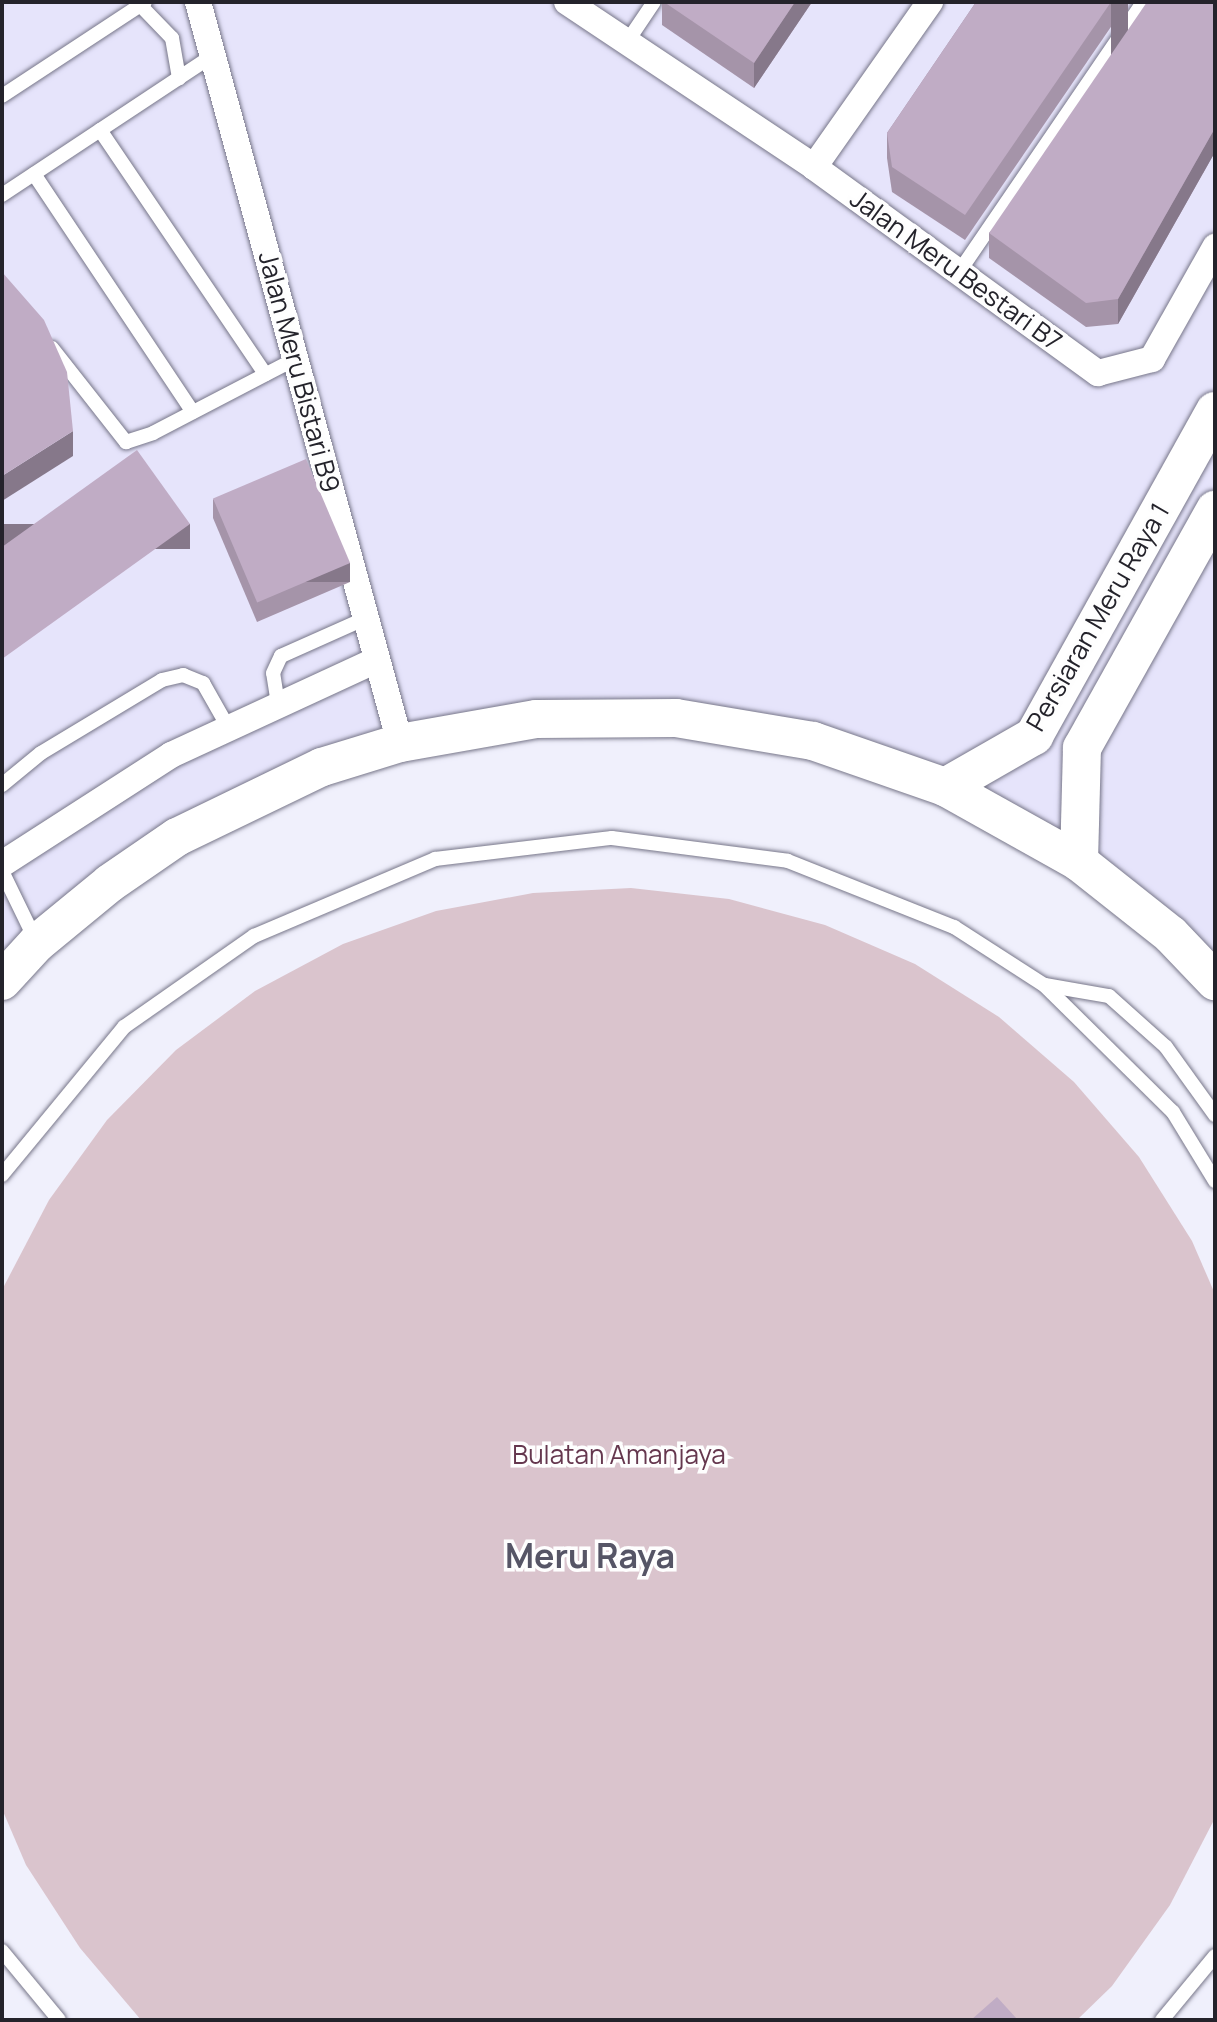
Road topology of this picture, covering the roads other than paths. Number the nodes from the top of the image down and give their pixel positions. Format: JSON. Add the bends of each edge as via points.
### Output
{"nodes":[{"id":1,"x":198,"y":2,"type":"edge"},
{"id":2,"x":567,"y":2,"type":"edge"},
{"id":3,"x":654,"y":2,"type":"edge"},
{"id":4,"x":930,"y":2,"type":"edge"},
{"id":5,"x":1143,"y":2,"type":"edge"},
{"id":6,"x":143,"y":4,"type":"edge"},
{"id":7,"x":627,"y":42,"type":"junction"},
{"id":8,"x":212,"y":56,"type":"junction"},
{"id":9,"x":179,"y":78,"type":"junction"},
{"id":10,"x":2,"y":96,"type":"edge"},
{"id":11,"x":100,"y":130,"type":"junction"},
{"id":12,"x":814,"y":167,"type":"junction"},
{"id":13,"x":34,"y":174,"type":"junction"},
{"id":14,"x":2,"y":195,"type":"edge"},
{"id":15,"x":1215,"y":247,"type":"edge"},
{"id":16,"x":959,"y":272,"type":"junction"},
{"id":17,"x":45,"y":339,"type":"edge"},
{"id":18,"x":295,"y":359,"type":"junction"},
{"id":19,"x":265,"y":374,"type":"junction"},
{"id":20,"x":1215,"y":411,"type":"edge"},
{"id":21,"x":193,"y":412,"type":"junction"},
{"id":22,"x":1215,"y":510,"type":"edge"},
{"id":23,"x":366,"y":618,"type":"junction"},
{"id":24,"x":377,"y":660,"type":"junction"},
{"id":25,"x":278,"y":704,"type":"junction"},
{"id":26,"x":228,"y":727,"type":"junction"},
{"id":27,"x":400,"y":743,"type":"junction"},
{"id":28,"x":2,"y":785,"type":"edge"},
{"id":29,"x":945,"y":787,"type":"junction"},
{"id":30,"x":1079,"y":862,"type":"junction"},
{"id":31,"x":2,"y":864,"type":"edge"},
{"id":32,"x":2,"y":871,"type":"edge"},
{"id":33,"x":37,"y":943,"type":"junction"},
{"id":34,"x":2,"y":981,"type":"edge"},
{"id":35,"x":1215,"y":981,"type":"edge"},
{"id":36,"x":1044,"y":985,"type":"junction"},
{"id":37,"x":1215,"y":1115,"type":"edge"},
{"id":38,"x":2,"y":1175,"type":"edge"},
{"id":39,"x":1215,"y":1181,"type":"edge"},
{"id":40,"x":2,"y":1951,"type":"edge"},
{"id":41,"x":1215,"y":1956,"type":"edge"},
{"id":42,"x":59,"y":2020,"type":"edge"},
{"id":43,"x":1162,"y":2020,"type":"edge"}],
"edges":[{"from":1,"to":8,"type":"street","name":"Jalan Meru Bistari B9"},
{"from":2,"to":7,"type":"street","name":"Jalan Meru Bestari B7"},
{"from":3,"to":7,"type":"lane"},
{"from":4,"to":12,"type":"street"},
{"from":5,"to":16,"type":"lane"},
{"from":6,"to":9,"type":"lane","via":[[172,38]]},
{"from":6,"to":10,"type":"lane"},
{"from":7,"to":12,"type":"street","name":"Jalan Meru Bestari B7"},
{"from":8,"to":9,"type":"lane"},
{"from":8,"to":18,"type":"street","name":"Jalan Meru Bistari B9"},
{"from":9,"to":11,"type":"lane"},
{"from":11,"to":13,"type":"lane"},
{"from":11,"to":19,"type":"lane"},
{"from":12,"to":16,"type":"street","name":"Jalan Meru Bestari B7"},
{"from":13,"to":14,"type":"lane"},
{"from":13,"to":21,"type":"lane"},
{"from":15,"to":16,"type":"street","name":"Jalan Meru Bestari B7","via":[[1152,359],[1098,373]]},
{"from":17,"to":21,"type":"lane","via":[[126,442]]},
{"from":18,"to":19,"type":"lane"},
{"from":18,"to":23,"type":"street","name":"Jalan Meru Bistari B9"},
{"from":19,"to":21,"type":"lane"},
{"from":20,"to":29,"type":"street","name":"Persiaran Meru Raya 1","via":[[1034,736]]},
{"from":22,"to":30,"type":"street","name":"Persiaran Meru Raya 1","via":[[1082,748]]},
{"from":23,"to":24,"type":"street","name":"Jalan Meru Bistari B9"},
{"from":23,"to":25,"type":"lane","via":[[281,656],[273,673]]},
{"from":24,"to":25,"type":"street"},
{"from":24,"to":27,"type":"street","name":"Jalan Meru Bistari B9"},
{"from":25,"to":26,"type":"street"},
{"from":26,"to":28,"type":"lane","via":[[203,683],[183,675],[162,680],[41,753]]},
{"from":26,"to":31,"type":"street","via":[[171,755]]},
{"from":27,"to":29,"type":"street","via":[[536,719],[676,718],[813,741]]},
{"from":27,"to":33,"type":"street","via":[[278,786],[177,837]]},
{"from":29,"to":30,"type":"street"},
{"from":30,"to":35,"type":"street","via":[[1171,935]]},
{"from":32,"to":33,"type":"lane"},
{"from":33,"to":34,"type":"street"},
{"from":36,"to":37,"type":"lane","via":[[1109,996],[1166,1047]]},
{"from":36,"to":38,"type":"lane","via":[[954,927],[788,861],[612,838],[435,859],[254,936],[124,1027]]},
{"from":36,"to":39,"type":"lane","via":[[1173,1112]]},
{"from":40,"to":42,"type":"lane"},
{"from":41,"to":43,"type":"lane"}]}
